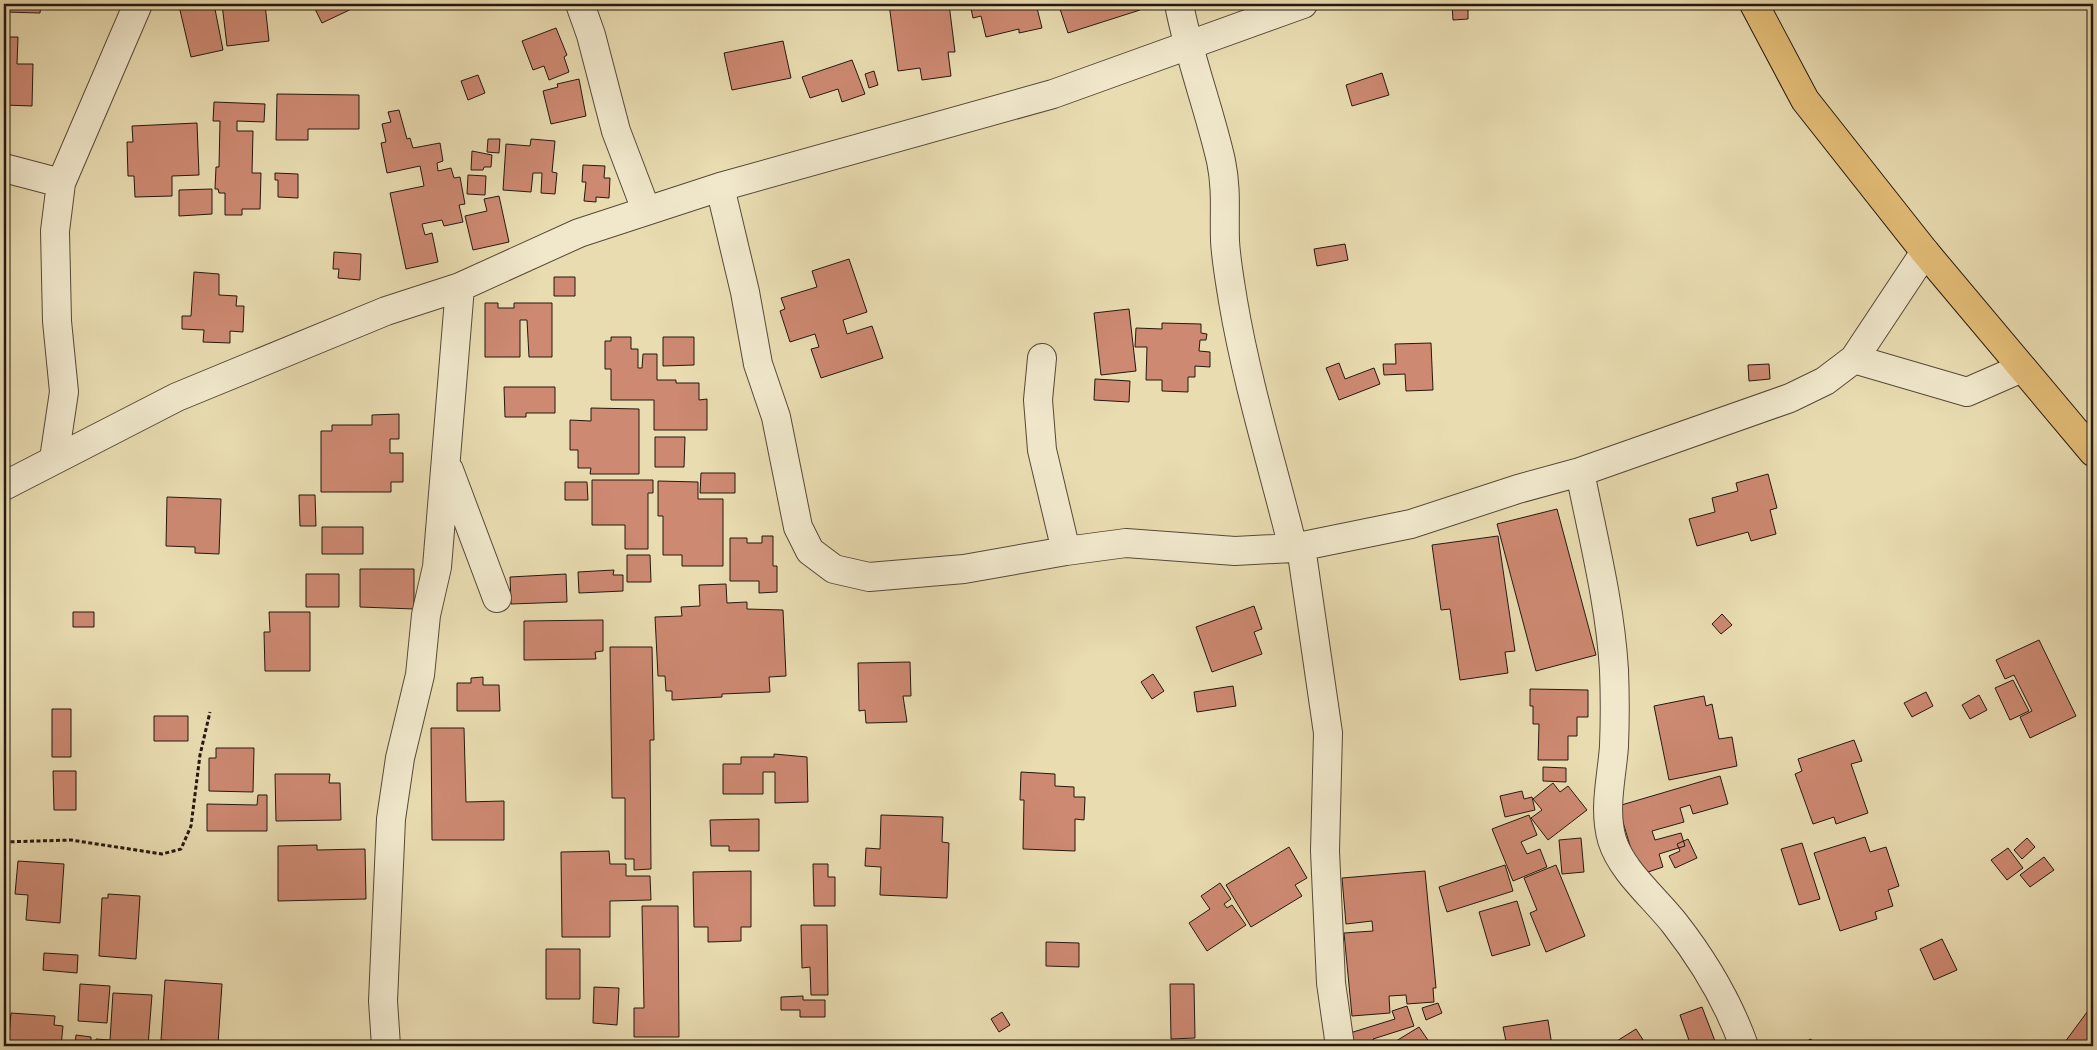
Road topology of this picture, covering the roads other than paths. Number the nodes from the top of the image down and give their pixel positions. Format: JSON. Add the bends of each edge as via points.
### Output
{"nodes":[{"id":1,"x":138,"y":4,"type":"edge"},
{"id":2,"x":580,"y":4,"type":"edge"},
{"id":3,"x":1179,"y":4,"type":"edge"},
{"id":4,"x":1303,"y":4,"type":"edge"},
{"id":5,"x":1754,"y":4,"type":"edge"},
{"id":6,"x":1187,"y":47,"type":"junction"},
{"id":7,"x":4,"y":168,"type":"edge"},
{"id":8,"x":61,"y":184,"type":"junction"},
{"id":9,"x":720,"y":187,"type":"junction"},
{"id":10,"x":646,"y":210,"type":"junction"},
{"id":11,"x":1925,"y":252,"type":"junction"},
{"id":12,"x":460,"y":287,"type":"junction"},
{"id":13,"x":1042,"y":358,"type":"dead end"},
{"id":14,"x":1854,"y":359,"type":"junction"},
{"id":15,"x":2022,"y":368,"type":"junction"},
{"id":16,"x":2093,"y":452,"type":"edge"},
{"id":17,"x":54,"y":459,"type":"junction"},
{"id":18,"x":446,"y":464,"type":"junction"},
{"id":19,"x":1580,"y":472,"type":"junction"},
{"id":20,"x":4,"y":486,"type":"edge"},
{"id":21,"x":1297,"y":548,"type":"junction"},
{"id":22,"x":1066,"y":551,"type":"junction"},
{"id":23,"x":497,"y":598,"type":"dead end"},
{"id":24,"x":386,"y":1046,"type":"edge"},
{"id":25,"x":1340,"y":1046,"type":"edge"},
{"id":26,"x":1744,"y":1046,"type":"edge"}],
"edges":[{"from":1,"to":8,"type":"street"},
{"from":2,"to":10,"type":"street","via":[[616,131]]},
{"from":3,"to":6,"type":"street"},
{"from":4,"to":6,"type":"street"},
{"from":5,"to":11,"type":"highway","via":[[1805,100]]},
{"from":6,"to":9,"type":"street","via":[[1053,94]]},
{"from":6,"to":21,"type":"street","via":[[1209,111],[1221,163],[1227,199],[1225,242],[1233,302],[1250,378]]},
{"from":7,"to":8,"type":"street"},
{"from":8,"to":17,"type":"street","via":[[55,231],[57,321],[64,392]]},
{"from":9,"to":10,"type":"street"},
{"from":9,"to":22,"type":"street","via":[[758,364],[776,417],[798,528],[810,551],[834,570],[868,576],[964,569]]},
{"from":10,"to":12,"type":"street","via":[[579,233]]},
{"from":11,"to":14,"type":"street"},
{"from":11,"to":15,"type":"highway"},
{"from":12,"to":17,"type":"street","via":[[386,311],[186,393]]},
{"from":12,"to":18,"type":"street"},
{"from":13,"to":22,"type":"street","via":[[1038,400],[1042,450]]},
{"from":14,"to":15,"type":"street","via":[[1967,392]]},
{"from":14,"to":19,"type":"street","via":[[1825,381],[1790,398]]},
{"from":15,"to":16,"type":"highway"},
{"from":17,"to":20,"type":"street"},
{"from":18,"to":23,"type":"street"},
{"from":18,"to":24,"type":"street","via":[[438,567],[426,615],[420,675],[400,758],[391,819],[384,992]]},
{"from":19,"to":21,"type":"street","via":[[1412,524]]},
{"from":19,"to":26,"type":"street","via":[[1607,603],[1612,645],[1614,736],[1607,817],[1613,841],[1625,864],[1676,925],[1712,980]]},
{"from":21,"to":22,"type":"street","via":[[1235,551],[1126,543]]},
{"from":21,"to":25,"type":"street","via":[[1328,733],[1326,851],[1332,984]]}]}
